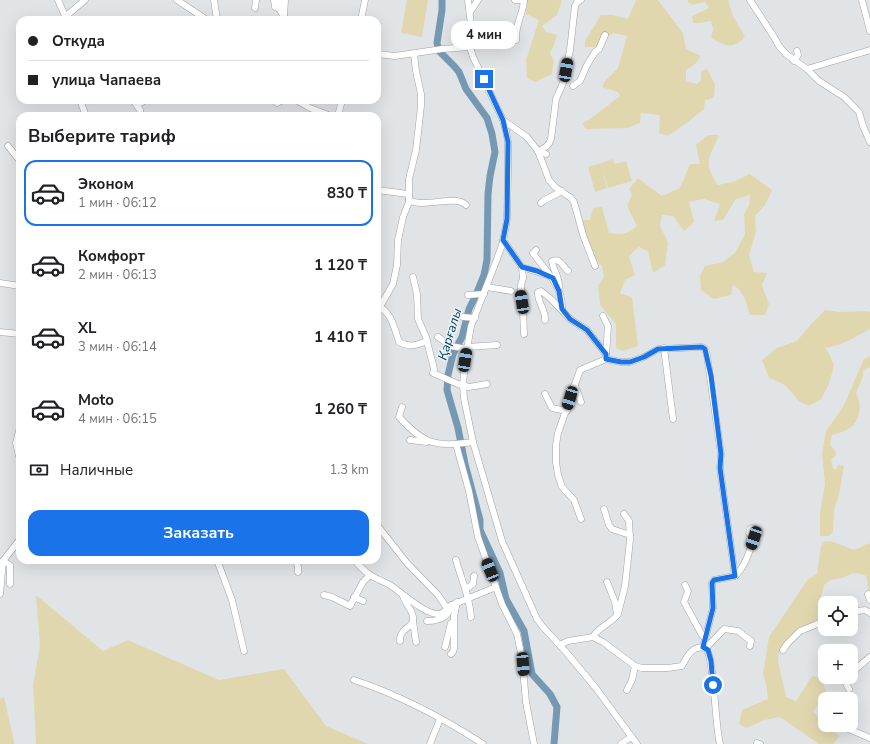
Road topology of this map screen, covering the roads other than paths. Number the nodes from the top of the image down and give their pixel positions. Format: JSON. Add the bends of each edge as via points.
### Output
{"nodes":[{"id":1,"x":58,"y":0,"type":"edge"},
{"id":2,"x":84,"y":0,"type":"edge"},
{"id":3,"x":177,"y":0,"type":"edge"},
{"id":4,"x":214,"y":0,"type":"edge"},
{"id":5,"x":256,"y":0,"type":"edge"},
{"id":6,"x":274,"y":0,"type":"edge"},
{"id":7,"x":280,"y":0,"type":"edge"},
{"id":8,"x":285,"y":0,"type":"edge"},
{"id":9,"x":365,"y":0,"type":"edge"},
{"id":10,"x":468,"y":0,"type":"edge"},
{"id":11,"x":478,"y":0,"type":"edge"},
{"id":12,"x":515,"y":0,"type":"edge"},
{"id":13,"x":524,"y":0,"type":"edge"},
{"id":14,"x":581,"y":0,"type":"edge"},
{"id":15,"x":750,"y":0,"type":"edge"},
{"id":16,"x":862,"y":0,"type":"edge"},
{"id":17,"x":255,"y":8,"type":"dead end"},
{"id":18,"x":280,"y":9,"type":"junction"},
{"id":19,"x":470,"y":12,"type":"junction"},
{"id":20,"x":65,"y":16,"type":"edge"},
{"id":21,"x":68,"y":16,"type":"edge"},
{"id":22,"x":201,"y":16,"type":"edge"},
{"id":23,"x":216,"y":16,"type":"edge"},
{"id":24,"x":283,"y":16,"type":"edge"},
{"id":25,"x":285,"y":16,"type":"edge"},
{"id":26,"x":362,"y":16,"type":"edge"},
{"id":27,"x":870,"y":32,"type":"edge"},
{"id":28,"x":605,"y":35,"type":"dead end"},
{"id":29,"x":516,"y":40,"type":"dead end"},
{"id":30,"x":470,"y":47,"type":"junction"},
{"id":31,"x":870,"y":50,"type":"edge"},
{"id":32,"x":797,"y":51,"type":"dead end"},
{"id":33,"x":381,"y":54,"type":"edge"},
{"id":34,"x":414,"y":54,"type":"junction"},
{"id":35,"x":794,"y":61,"type":"junction"},
{"id":36,"x":807,"y":69,"type":"junction"},
{"id":37,"x":562,"y":86,"type":"junction"},
{"id":38,"x":303,"y":104,"type":"edge"},
{"id":39,"x":320,"y":112,"type":"edge"},
{"id":40,"x":503,"y":120,"type":"junction"},
{"id":41,"x":870,"y":142,"type":"edge"},
{"id":42,"x":8,"y":146,"type":"dead end"},
{"id":43,"x":538,"y":150,"type":"junction"},
{"id":44,"x":546,"y":154,"type":"dead end"},
{"id":45,"x":16,"y":156,"type":"edge"},
{"id":46,"x":381,"y":191,"type":"edge"},
{"id":47,"x":562,"y":191,"type":"junction"},
{"id":48,"x":408,"y":197,"type":"junction"},
{"id":49,"x":541,"y":204,"type":"dead end"},
{"id":50,"x":466,"y":205,"type":"dead end"},
{"id":51,"x":503,"y":240,"type":"junction"},
{"id":52,"x":536,"y":250,"type":"dead end"},
{"id":53,"x":595,"y":266,"type":"dead end"},
{"id":54,"x":522,"y":267,"type":"junction"},
{"id":55,"x":568,"y":271,"type":"dead end"},
{"id":56,"x":413,"y":277,"type":"dead end"},
{"id":57,"x":553,"y":278,"type":"junction"},
{"id":58,"x":0,"y":283,"type":"edge"},
{"id":59,"x":16,"y":285,"type":"edge"},
{"id":60,"x":487,"y":287,"type":"junction"},
{"id":61,"x":511,"y":291,"type":"dead end"},
{"id":62,"x":559,"y":291,"type":"junction"},
{"id":63,"x":381,"y":304,"type":"edge"},
{"id":64,"x":381,"y":309,"type":"edge"},
{"id":65,"x":562,"y":309,"type":"junction"},
{"id":66,"x":603,"y":316,"type":"dead end"},
{"id":67,"x":545,"y":320,"type":"dead end"},
{"id":68,"x":0,"y":332,"type":"edge"},
{"id":69,"x":16,"y":334,"type":"edge"},
{"id":70,"x":524,"y":334,"type":"dead end"},
{"id":71,"x":438,"y":338,"type":"dead end"},
{"id":72,"x":427,"y":341,"type":"junction"},
{"id":73,"x":497,"y":345,"type":"dead end"},
{"id":74,"x":467,"y":348,"type":"junction"},
{"id":75,"x":664,"y":348,"type":"junction"},
{"id":76,"x":606,"y":357,"type":"junction"},
{"id":77,"x":487,"y":384,"type":"dead end"},
{"id":78,"x":462,"y":385,"type":"junction"},
{"id":79,"x":574,"y":386,"type":"junction"},
{"id":80,"x":545,"y":394,"type":"dead end"},
{"id":81,"x":581,"y":402,"type":"dead end"},
{"id":82,"x":402,"y":407,"type":"dead end"},
{"id":83,"x":567,"y":411,"type":"junction"},
{"id":84,"x":673,"y":419,"type":"dead end"},
{"id":85,"x":410,"y":440,"type":"dead end"},
{"id":86,"x":428,"y":442,"type":"junction"},
{"id":87,"x":473,"y":442,"type":"junction"},
{"id":88,"x":457,"y":444,"type":"junction"},
{"id":89,"x":604,"y":509,"type":"dead end"},
{"id":90,"x":624,"y":514,"type":"dead end"},
{"id":91,"x":581,"y":519,"type":"dead end"},
{"id":92,"x":381,"y":529,"type":"edge"},
{"id":93,"x":630,"y":535,"type":"junction"},
{"id":94,"x":754,"y":538,"type":"dead end"},
{"id":95,"x":16,"y":544,"type":"edge"},
{"id":96,"x":456,"y":560,"type":"dead end"},
{"id":97,"x":3,"y":561,"type":"junction"},
{"id":98,"x":218,"y":564,"type":"edge"},
{"id":99,"x":297,"y":564,"type":"edge"},
{"id":100,"x":358,"y":564,"type":"edge"},
{"id":101,"x":298,"y":572,"type":"dead end"},
{"id":102,"x":370,"y":575,"type":"junction"},
{"id":103,"x":474,"y":576,"type":"dead end"},
{"id":104,"x":735,"y":576,"type":"junction"},
{"id":105,"x":608,"y":582,"type":"dead end"},
{"id":106,"x":10,"y":584,"type":"dead end"},
{"id":107,"x":685,"y":585,"type":"dead end"},
{"id":108,"x":496,"y":587,"type":"junction"},
{"id":109,"x":466,"y":590,"type":"junction"},
{"id":110,"x":0,"y":594,"type":"edge"},
{"id":111,"x":324,"y":595,"type":"dead end"},
{"id":112,"x":404,"y":596,"type":"junction"},
{"id":113,"x":354,"y":597,"type":"junction"},
{"id":114,"x":469,"y":598,"type":"junction"},
{"id":115,"x":363,"y":601,"type":"dead end"},
{"id":116,"x":452,"y":605,"type":"junction"},
{"id":117,"x":858,"y":611,"type":"edge"},
{"id":118,"x":455,"y":612,"type":"junction"},
{"id":119,"x":870,"y":613,"type":"edge"},
{"id":120,"x":617,"y":615,"type":"junction"},
{"id":121,"x":471,"y":617,"type":"dead end"},
{"id":122,"x":413,"y":621,"type":"junction"},
{"id":123,"x":427,"y":621,"type":"dead end"},
{"id":124,"x":818,"y":624,"type":"edge"},
{"id":125,"x":595,"y":631,"type":"junction"},
{"id":126,"x":705,"y":638,"type":"junction"},
{"id":127,"x":400,"y":641,"type":"dead end"},
{"id":128,"x":416,"y":642,"type":"dead end"},
{"id":129,"x":560,"y":645,"type":"junction"},
{"id":130,"x":750,"y":646,"type":"dead end"},
{"id":131,"x":445,"y":647,"type":"dead end"},
{"id":132,"x":704,"y":647,"type":"junction"},
{"id":133,"x":783,"y":650,"type":"dead end"},
{"id":134,"x":244,"y":651,"type":"dead end"},
{"id":135,"x":451,"y":654,"type":"dead end"},
{"id":136,"x":870,"y":657,"type":"edge"},
{"id":137,"x":635,"y":666,"type":"junction"},
{"id":138,"x":858,"y":667,"type":"edge"},
{"id":139,"x":354,"y":680,"type":"dead end"},
{"id":140,"x":847,"y":684,"type":"edge"},
{"id":141,"x":848,"y":689,"type":"dead end"},
{"id":142,"x":627,"y":690,"type":"dead end"},
{"id":143,"x":440,"y":720,"type":"junction"},
{"id":144,"x":856,"y":732,"type":"edge"},
{"id":145,"x":631,"y":737,"type":"junction"},
{"id":146,"x":870,"y":738,"type":"edge"},
{"id":147,"x":430,"y":744,"type":"edge"},
{"id":148,"x":483,"y":744,"type":"edge"},
{"id":149,"x":534,"y":744,"type":"edge"},
{"id":150,"x":621,"y":744,"type":"edge"},
{"id":151,"x":637,"y":744,"type":"edge"},
{"id":152,"x":720,"y":744,"type":"edge"}],
"edges":[{"from":1,"to":20,"type":"street"},
{"from":2,"to":21,"type":"street"},
{"from":3,"to":22,"type":"street"},
{"from":4,"to":23,"type":"street"},
{"from":5,"to":17,"type":"street"},
{"from":6,"to":18,"type":"street","via":[[275,6]]},
{"from":7,"to":18,"type":"street"},
{"from":8,"to":25,"type":"street"},
{"from":9,"to":26,"type":"street"},
{"from":10,"to":19,"type":"street"},
{"from":11,"to":19,"type":"street"},
{"from":12,"to":13,"type":"street"},
{"from":13,"to":29,"type":"street"},
{"from":14,"to":37,"type":"street","via":[[575,6],[570,50]]},
{"from":15,"to":35,"type":"street","via":[[779,46]]},
{"from":16,"to":27,"type":"street"},
{"from":18,"to":24,"type":"street"},
{"from":19,"to":30,"type":"street","via":[[473,42]]},
{"from":28,"to":37,"type":"street","via":[[576,86]]},
{"from":30,"to":34,"type":"street"},
{"from":30,"to":40,"type":"street"},
{"from":31,"to":36,"type":"street"},
{"from":32,"to":35,"type":"street","via":[[798,55]]},
{"from":33,"to":34,"type":"street"},
{"from":34,"to":48,"type":"street","via":[[421,106]]},
{"from":35,"to":36,"type":"street"},
{"from":36,"to":41,"type":"street","via":[[855,108]]},
{"from":37,"to":43,"type":"street","via":[[556,99],[549,144]]},
{"from":38,"to":39,"type":"street"},
{"from":40,"to":43,"type":"street","via":[[527,137]]},
{"from":40,"to":51,"type":"street","via":[[508,142],[507,219]]},
{"from":42,"to":45,"type":"street"},
{"from":43,"to":44,"type":"street"},
{"from":43,"to":47,"type":"street","via":[[549,180]]},
{"from":46,"to":48,"type":"street"},
{"from":47,"to":49,"type":"street"},
{"from":47,"to":53,"type":"street","via":[[574,202]]},
{"from":48,"to":50,"type":"street","via":[[411,202],[424,204],[457,202]]},
{"from":48,"to":63,"type":"street","via":[[398,240],[394,279],[390,291]]},
{"from":51,"to":54,"type":"street"},
{"from":51,"to":60,"type":"street"},
{"from":52,"to":57,"type":"street","via":[[533,253]]},
{"from":54,"to":57,"type":"street"},
{"from":54,"to":70,"type":"street"},
{"from":55,"to":62,"type":"street","via":[[558,260],[552,261],[558,276]]},
{"from":56,"to":72,"type":"street","via":[[418,319]]},
{"from":57,"to":62,"type":"street"},
{"from":58,"to":59,"type":"street"},
{"from":60,"to":61,"type":"street"},
{"from":60,"to":74,"type":"street","via":[[476,294],[469,317],[471,326]]},
{"from":62,"to":65,"type":"street"},
{"from":64,"to":72,"type":"street","via":[[387,312],[391,319],[399,342],[414,346]]},
{"from":65,"to":67,"type":"street","via":[[544,292],[538,292]]},
{"from":65,"to":76,"type":"street","via":[[570,319],[587,330]]},
{"from":66,"to":76,"type":"street","via":[[608,326]]},
{"from":68,"to":69,"type":"street"},
{"from":71,"to":74,"type":"street","via":[[455,347]]},
{"from":72,"to":78,"type":"street","via":[[433,373]]},
{"from":73,"to":74,"type":"street"},
{"from":74,"to":78,"type":"street"},
{"from":75,"to":76,"type":"street","via":[[630,362]]},
{"from":75,"to":84,"type":"street"},
{"from":75,"to":104,"type":"street","via":[[702,347],[707,355]]},
{"from":76,"to":79,"type":"street","via":[[580,370]]},
{"from":77,"to":78,"type":"street","via":[[469,387]]},
{"from":78,"to":87,"type":"street"},
{"from":79,"to":81,"type":"street"},
{"from":79,"to":83,"type":"street"},
{"from":80,"to":83,"type":"street","via":[[552,408]]},
{"from":82,"to":86,"type":"street","via":[[398,417]]},
{"from":83,"to":91,"type":"street","via":[[556,445],[558,475],[562,487],[574,500]]},
{"from":85,"to":86,"type":"street"},
{"from":86,"to":88,"type":"street"},
{"from":87,"to":88,"type":"street"},
{"from":87,"to":129,"type":"street","via":[[502,541],[536,619]]},
{"from":88,"to":108,"type":"street","via":[[478,538]]},
{"from":89,"to":93,"type":"street","via":[[612,528]]},
{"from":90,"to":93,"type":"street","via":[[629,521]]},
{"from":92,"to":116,"type":"street","via":[[407,563]]},
{"from":93,"to":120,"type":"street","via":[[625,586]]},
{"from":94,"to":104,"type":"street"},
{"from":95,"to":97,"type":"street"},
{"from":96,"to":109,"type":"street"},
{"from":97,"to":106,"type":"street","via":[[10,564]]},
{"from":97,"to":110,"type":"street"},
{"from":98,"to":134,"type":"street","via":[[232,600]]},
{"from":99,"to":101,"type":"street"},
{"from":100,"to":102,"type":"street"},
{"from":102,"to":112,"type":"street","via":[[390,585]]},
{"from":102,"to":113,"type":"street"},
{"from":103,"to":109,"type":"street","via":[[473,584]]},
{"from":104,"to":126,"type":"street","via":[[714,580],[712,583],[713,608]]},
{"from":105,"to":120,"type":"street"},
{"from":107,"to":126,"type":"street","via":[[688,591],[684,602]]},
{"from":108,"to":114,"type":"street"},
{"from":108,"to":149,"type":"street","via":[[520,644],[526,702]]},
{"from":109,"to":114,"type":"street"},
{"from":111,"to":113,"type":"street","via":[[350,606]]},
{"from":112,"to":116,"type":"street","via":[[434,614],[445,612]]},
{"from":112,"to":122,"type":"street"},
{"from":113,"to":115,"type":"street"},
{"from":114,"to":116,"type":"street"},
{"from":114,"to":121,"type":"street"},
{"from":116,"to":118,"type":"street"},
{"from":116,"to":123,"type":"street","via":[[446,616],[435,621]]},
{"from":117,"to":119,"type":"street","via":[[865,610]]},
{"from":118,"to":131,"type":"street"},
{"from":118,"to":135,"type":"street","via":[[454,648]]},
{"from":120,"to":125,"type":"street"},
{"from":122,"to":127,"type":"street","via":[[401,634]]},
{"from":122,"to":128,"type":"street"},
{"from":124,"to":133,"type":"street","via":[[800,631]]},
{"from":125,"to":129,"type":"street"},
{"from":125,"to":137,"type":"street","via":[[603,642]]},
{"from":126,"to":132,"type":"street"},
{"from":129,"to":145,"type":"street","via":[[595,687]]},
{"from":130,"to":132,"type":"street","via":[[751,641],[738,631],[724,629]]},
{"from":132,"to":137,"type":"street","via":[[689,653],[682,666]]},
{"from":132,"to":152,"type":"street","via":[[708,650],[711,661]]},
{"from":136,"to":138,"type":"street"},
{"from":137,"to":142,"type":"street"},
{"from":139,"to":143,"type":"street","via":[[398,697]]},
{"from":140,"to":141,"type":"street"},
{"from":143,"to":147,"type":"street"},
{"from":143,"to":148,"type":"street"},
{"from":144,"to":146,"type":"street"},
{"from":145,"to":150,"type":"street"},
{"from":145,"to":151,"type":"street"}]}
